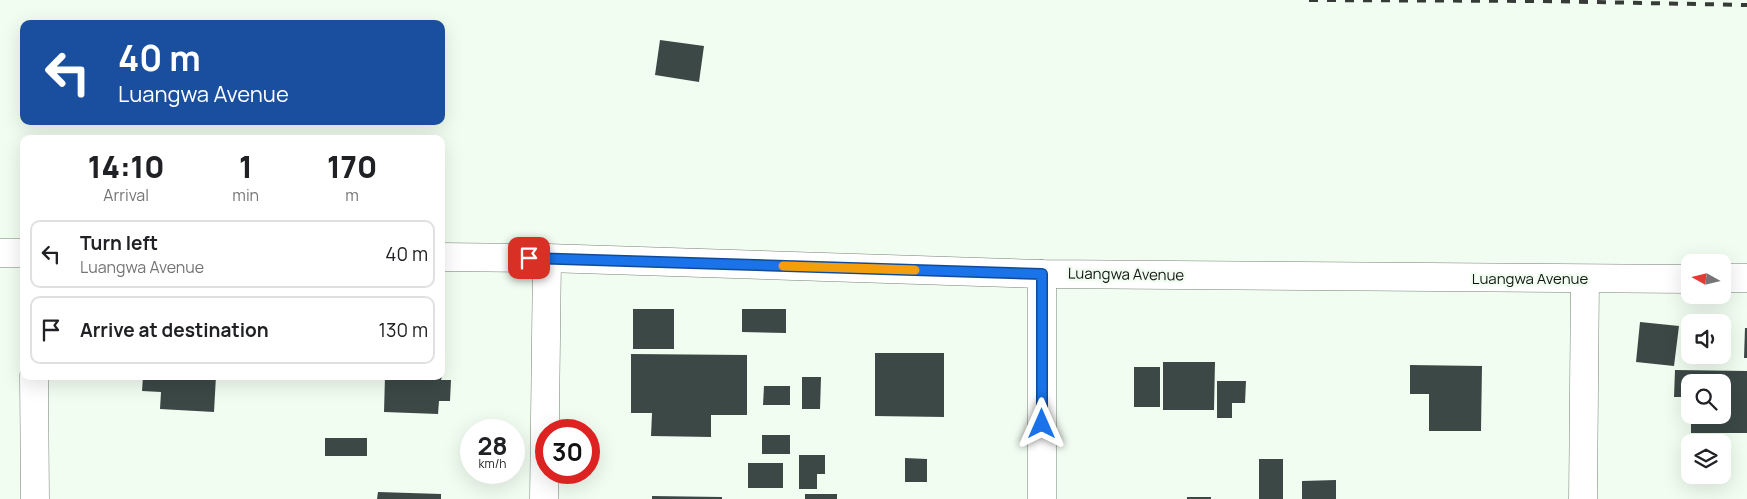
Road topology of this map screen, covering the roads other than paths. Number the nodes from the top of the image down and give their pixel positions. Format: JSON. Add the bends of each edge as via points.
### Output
{"nodes":[{"id":1,"x":0,"y":253,"type":"edge"},
{"id":2,"x":20,"y":253,"type":"edge"},
{"id":3,"x":445,"y":257,"type":"edge"},
{"id":4,"x":547,"y":258,"type":"junction"},
{"id":5,"x":1042,"y":274,"type":"junction"},
{"id":6,"x":1681,"y":278,"type":"edge"},
{"id":7,"x":1731,"y":278,"type":"edge"},
{"id":8,"x":1747,"y":278,"type":"edge"},
{"id":9,"x":1585,"y":279,"type":"junction"},
{"id":10,"x":34,"y":380,"type":"edge"},
{"id":11,"x":35,"y":499,"type":"edge"},
{"id":12,"x":544,"y":499,"type":"edge"},
{"id":13,"x":1042,"y":499,"type":"edge"},
{"id":14,"x":1583,"y":499,"type":"edge"}],
"edges":[{"from":1,"to":2,"type":"street"},
{"from":3,"to":4,"type":"street","name":"Luangwa Avenue"},
{"from":4,"to":5,"type":"street","name":"Luangwa Avenue"},
{"from":4,"to":12,"type":"street"},
{"from":5,"to":9,"type":"street","name":"Luangwa Avenue"},
{"from":5,"to":13,"type":"street"},
{"from":6,"to":9,"type":"street","name":"Luangwa Avenue"},
{"from":7,"to":8,"type":"street"},
{"from":9,"to":14,"type":"street"},
{"from":10,"to":11,"type":"street"}]}
